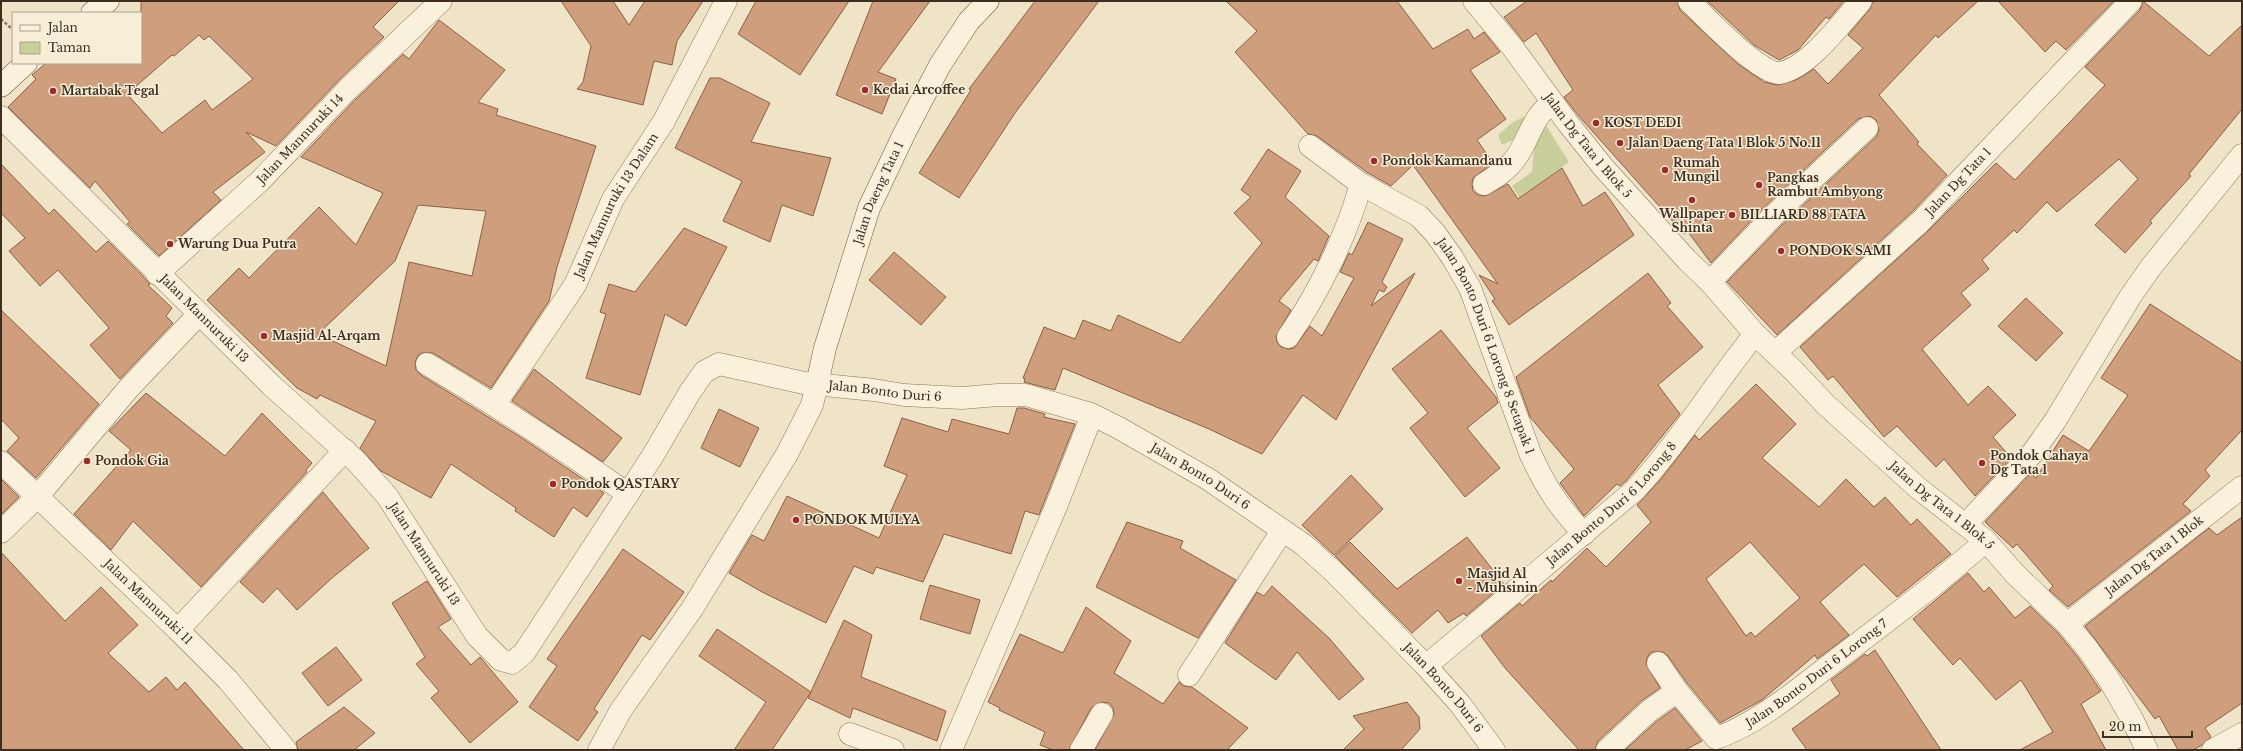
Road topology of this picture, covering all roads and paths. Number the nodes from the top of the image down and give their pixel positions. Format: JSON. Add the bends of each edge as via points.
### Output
{"nodes":[{"id":1,"x":108,"y":1,"type":"edge"},
{"id":2,"x":442,"y":1,"type":"edge"},
{"id":3,"x":726,"y":1,"type":"edge"},
{"id":4,"x":988,"y":1,"type":"edge"},
{"id":5,"x":1474,"y":1,"type":"edge"},
{"id":6,"x":1689,"y":1,"type":"edge"},
{"id":7,"x":1861,"y":1,"type":"edge"},
{"id":8,"x":2131,"y":1,"type":"edge"},
{"id":9,"x":93,"y":12,"type":"edge"},
{"id":10,"x":1,"y":19,"type":"edge"},
{"id":11,"x":12,"y":29,"type":"edge"},
{"id":12,"x":25,"y":64,"type":"edge"},
{"id":13,"x":1,"y":86,"type":"edge"},
{"id":14,"x":1553,"y":103,"type":"junction"},
{"id":15,"x":1,"y":117,"type":"edge"},
{"id":16,"x":1867,"y":128,"type":"dead end"},
{"id":17,"x":1310,"y":146,"type":"dead end"},
{"id":18,"x":2242,"y":155,"type":"edge"},
{"id":19,"x":1361,"y":184,"type":"junction"},
{"id":20,"x":1484,"y":184,"type":"dead end"},
{"id":21,"x":157,"y":274,"type":"junction"},
{"id":22,"x":1710,"y":282,"type":"junction"},
{"id":23,"x":199,"y":314,"type":"junction"},
{"id":24,"x":1755,"y":334,"type":"junction"},
{"id":25,"x":1288,"y":337,"type":"dead end"},
{"id":26,"x":1775,"y":353,"type":"junction"},
{"id":27,"x":427,"y":364,"type":"dead end"},
{"id":28,"x":814,"y":394,"type":"junction"},
{"id":29,"x":495,"y":404,"type":"junction"},
{"id":30,"x":1092,"y":415,"type":"junction"},
{"id":31,"x":345,"y":450,"type":"junction"},
{"id":32,"x":1,"y":462,"type":"edge"},
{"id":33,"x":2242,"y":487,"type":"edge"},
{"id":34,"x":628,"y":494,"type":"junction"},
{"id":35,"x":38,"y":496,"type":"junction"},
{"id":36,"x":1966,"y":524,"type":"junction"},
{"id":37,"x":1282,"y":530,"type":"junction"},
{"id":38,"x":1,"y":532,"type":"edge"},
{"id":39,"x":1584,"y":534,"type":"junction"},
{"id":40,"x":1986,"y":541,"type":"junction"},
{"id":41,"x":2067,"y":624,"type":"junction"},
{"id":42,"x":178,"y":630,"type":"junction"},
{"id":43,"x":1658,"y":663,"type":"dead end"},
{"id":44,"x":1426,"y":666,"type":"junction"},
{"id":45,"x":1189,"y":674,"type":"dead end"},
{"id":46,"x":1677,"y":691,"type":"junction"},
{"id":47,"x":1102,"y":714,"type":"dead end"},
{"id":48,"x":850,"y":734,"type":"dead end"},
{"id":49,"x":2242,"y":734,"type":"edge"},
{"id":50,"x":286,"y":750,"type":"edge"},
{"id":51,"x":599,"y":750,"type":"edge"},
{"id":52,"x":893,"y":750,"type":"edge"},
{"id":53,"x":951,"y":750,"type":"edge"},
{"id":54,"x":1081,"y":750,"type":"edge"},
{"id":55,"x":1494,"y":750,"type":"edge"},
{"id":56,"x":1607,"y":750,"type":"edge"},
{"id":57,"x":2147,"y":750,"type":"edge"},
{"id":58,"x":2213,"y":750,"type":"edge"}],
"edges":[{"from":1,"to":9,"type":"street"},
{"from":2,"to":21,"type":"street","name":"Jalan Mannuruki 14","via":[[348,89],[260,181]]},
{"from":3,"to":29,"type":"street","name":"Jalan Mannuruki 13 Dalam","via":[[664,121],[613,198],[575,285]]},
{"from":4,"to":28,"type":"street","name":"Jalan Daeng Tata 1","via":[[969,21],[940,65],[869,208],[825,348]]},
{"from":5,"to":14,"type":"street","name":"Jalan Dg Tata 1 Blok 5","via":[[1513,48]]},
{"from":6,"to":7,"type":"street","via":[[1714,27],[1762,67],[1778,73],[1797,67],[1808,58]]},
{"from":8,"to":26,"type":"street","name":"Jalan Dg Tata 1","via":[[1920,222]]},
{"from":10,"to":11,"type":"path"},
{"from":12,"to":13,"type":"street"},
{"from":14,"to":20,"type":"street","via":[[1537,119],[1515,160],[1503,172]]},
{"from":14,"to":22,"type":"street","name":"Jalan Dg Tata 1 Blok 5","via":[[1603,167]]},
{"from":15,"to":21,"type":"street","name":"Jalan Mannuruki 13"},
{"from":16,"to":22,"type":"street","via":[[1772,217]]},
{"from":17,"to":19,"type":"street","name":"Jalan Bonto Duri 6 Lorong 8 Setapak 1"},
{"from":18,"to":36,"type":"street","via":[[2150,268],[2031,455]]},
{"from":19,"to":25,"type":"street","via":[[1354,210],[1341,239],[1307,309]]},
{"from":19,"to":39,"type":"street","name":"Jalan Bonto Duri 6 Lorong 8 Setapak 1","via":[[1418,216],[1435,233],[1452,257],[1470,288],[1530,453],[1542,479],[1557,504]]},
{"from":21,"to":23,"type":"street","name":"Jalan Mannuruki 13"},
{"from":22,"to":24,"type":"street","name":"Jalan Dg Tata 1 Blok 5"},
{"from":23,"to":31,"type":"street","name":"Jalan Mannuruki 13","via":[[271,385]]},
{"from":23,"to":35,"type":"street","via":[[128,389]]},
{"from":24,"to":26,"type":"street","name":"Jalan Dg Tata 1 Blok 5"},
{"from":24,"to":39,"type":"street","name":"Jalan Bonto Duri 6 Lorong 8","via":[[1661,461],[1635,490]]},
{"from":26,"to":36,"type":"street","name":"Jalan Dg Tata 1 Blok 5","via":[[1825,404],[1918,488]]},
{"from":27,"to":29,"type":"street"},
{"from":28,"to":30,"type":"street","name":"Jalan Bonto Duri 6","via":[[962,398],[1026,395]]},
{"from":28,"to":34,"type":"street","name":"Jalan Mannuruki 13","via":[[804,383],[719,364],[704,372]]},
{"from":28,"to":51,"type":"street","name":"Jalan Daeng Tata 1","via":[[787,454],[692,609],[621,710]]},
{"from":29,"to":34,"type":"street"},
{"from":30,"to":37,"type":"street","name":"Jalan Bonto Duri 6","via":[[1161,450]]},
{"from":30,"to":53,"type":"street","via":[[1055,509]]},
{"from":31,"to":34,"type":"street","name":"Jalan Mannuruki 13","via":[[387,496],[477,636],[501,660],[512,663],[524,653]]},
{"from":31,"to":42,"type":"street"},
{"from":32,"to":35,"type":"street","name":"Jalan Mannuruki 11"},
{"from":33,"to":41,"type":"street","name":"Jalan Dg Tata 1 Blok"},
{"from":35,"to":38,"type":"street"},
{"from":35,"to":42,"type":"street","name":"Jalan Mannuruki 11"},
{"from":36,"to":40,"type":"street","name":"Jalan Dg Tata 1 Blok 5"},
{"from":37,"to":44,"type":"street","name":"Jalan Bonto Duri 6","via":[[1304,545],[1334,572]]},
{"from":37,"to":45,"type":"street"},
{"from":39,"to":44,"type":"street","name":"Jalan Bonto Duri 6 Lorong 8"},
{"from":40,"to":41,"type":"street","name":"Jalan Dg Tata 1 Blok 5","via":[[2016,575]]},
{"from":40,"to":46,"type":"street","name":"Jalan Bonto Duri 6 Lorong 7","via":[[1934,585],[1771,710],[1727,734],[1716,738]]},
{"from":41,"to":57,"type":"street","name":"Jalan Dg Tata 1 Blok 5","via":[[2110,681]]},
{"from":42,"to":50,"type":"street","name":"Jalan Mannuruki 11","via":[[228,680]]},
{"from":43,"to":46,"type":"street"},
{"from":44,"to":55,"type":"street","name":"Jalan Bonto Duri 6","via":[[1460,704]]},
{"from":46,"to":56,"type":"street","via":[[1649,711]]},
{"from":47,"to":54,"type":"street"},
{"from":48,"to":52,"type":"street"},
{"from":49,"to":58,"type":"street"}]}
